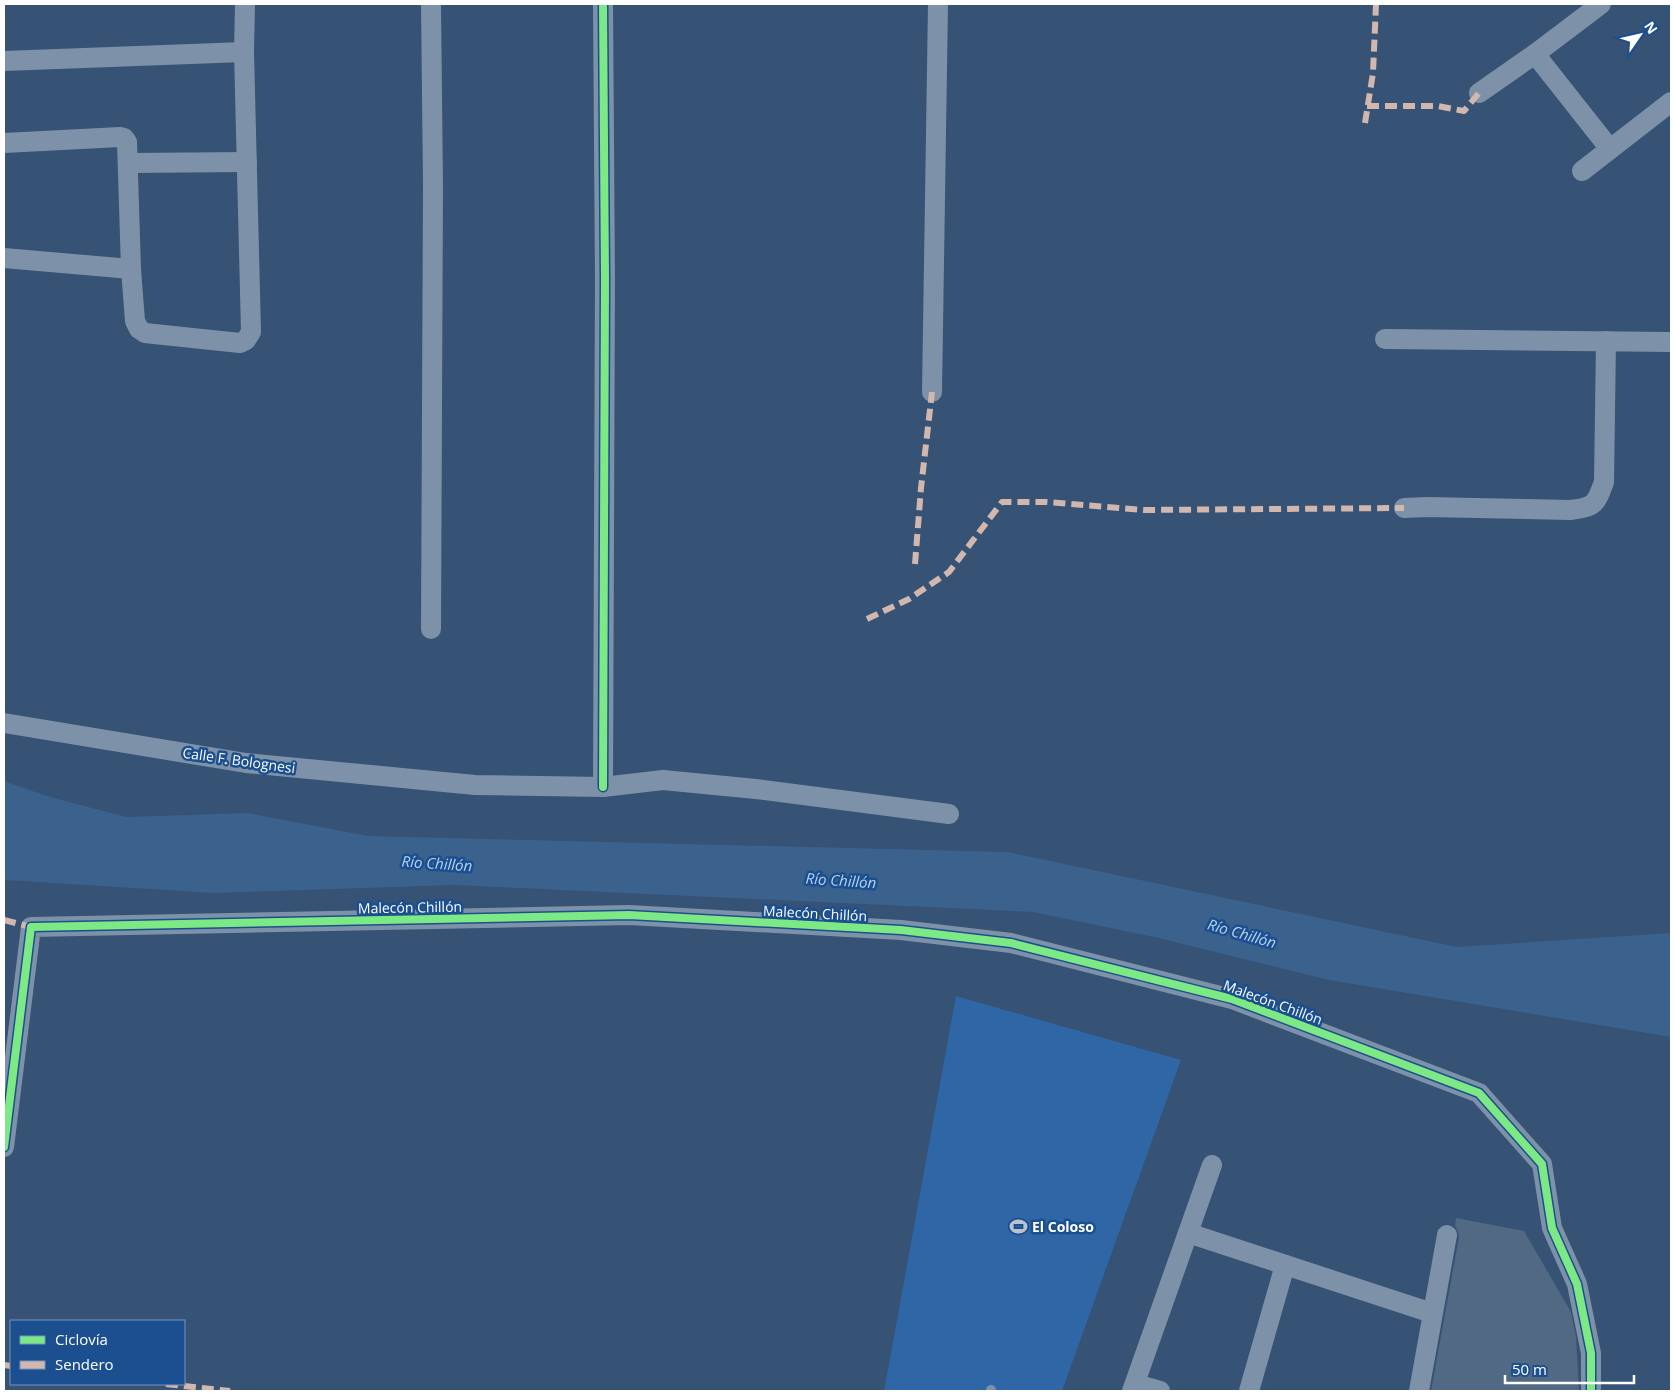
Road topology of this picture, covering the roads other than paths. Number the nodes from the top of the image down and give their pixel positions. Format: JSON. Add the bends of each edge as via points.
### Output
{"nodes":[{"id":1,"x":245,"y":4,"type":"edge"},
{"id":2,"x":431,"y":4,"type":"edge"},
{"id":3,"x":603,"y":4,"type":"edge"},
{"id":4,"x":938,"y":4,"type":"edge"},
{"id":5,"x":1601,"y":4,"type":"edge"},
{"id":6,"x":244,"y":52,"type":"junction"},
{"id":7,"x":1535,"y":54,"type":"junction"},
{"id":8,"x":4,"y":61,"type":"edge"},
{"id":9,"x":1479,"y":93,"type":"dead end"},
{"id":10,"x":1671,"y":102,"type":"edge"},
{"id":11,"x":4,"y":143,"type":"edge"},
{"id":12,"x":1610,"y":149,"type":"junction"},
{"id":13,"x":247,"y":162,"type":"junction"},
{"id":14,"x":128,"y":164,"type":"junction"},
{"id":15,"x":1582,"y":171,"type":"dead end"},
{"id":16,"x":4,"y":258,"type":"edge"},
{"id":17,"x":131,"y":269,"type":"junction"},
{"id":18,"x":1385,"y":339,"type":"dead end"},
{"id":19,"x":1606,"y":341,"type":"junction"},
{"id":20,"x":1671,"y":342,"type":"edge"},
{"id":21,"x":932,"y":392,"type":"dead end"},
{"id":22,"x":1404,"y":508,"type":"dead end"},
{"id":23,"x":430,"y":630,"type":"dead end"},
{"id":24,"x":4,"y":723,"type":"edge"},
{"id":25,"x":602,"y":786,"type":"junction"},
{"id":26,"x":949,"y":814,"type":"dead end"},
{"id":27,"x":4,"y":1147,"type":"edge"},
{"id":28,"x":1212,"y":1165,"type":"dead end"},
{"id":29,"x":1188,"y":1233,"type":"junction"},
{"id":30,"x":1447,"y":1235,"type":"dead end"},
{"id":31,"x":1285,"y":1265,"type":"junction"},
{"id":32,"x":1432,"y":1313,"type":"junction"},
{"id":33,"x":1134,"y":1388,"type":"edge"},
{"id":34,"x":1160,"y":1391,"type":"edge"},
{"id":35,"x":1249,"y":1391,"type":"edge"},
{"id":36,"x":1419,"y":1391,"type":"edge"},
{"id":37,"x":1591,"y":1391,"type":"edge"}],
"edges":[{"from":1,"to":6,"type":"street"},
{"from":2,"to":23,"type":"street"},
{"from":3,"to":25,"type":"street"},
{"from":4,"to":21,"type":"street"},
{"from":5,"to":7,"type":"street"},
{"from":6,"to":8,"type":"street"},
{"from":6,"to":13,"type":"street"},
{"from":7,"to":9,"type":"street"},
{"from":7,"to":12,"type":"street"},
{"from":10,"to":12,"type":"street"},
{"from":11,"to":14,"type":"street","via":[[120,137],[127,142]]},
{"from":12,"to":15,"type":"street"},
{"from":13,"to":14,"type":"street"},
{"from":13,"to":17,"type":"street","via":[[251,332],[246,340],[240,343],[145,333],[138,329]]},
{"from":14,"to":17,"type":"street"},
{"from":16,"to":17,"type":"street"},
{"from":18,"to":19,"type":"street"},
{"from":19,"to":20,"type":"street"},
{"from":19,"to":22,"type":"street","via":[[1604,482],[1597,501],[1586,508],[1570,510]]},
{"from":24,"to":25,"type":"street","name":"Calle F. Bolognesi","via":[[246,763],[475,785]]},
{"from":25,"to":26,"type":"street","name":"Calle F. Bolognesi","via":[[663,780]]},
{"from":27,"to":37,"type":"street","name":"Malecón Chillón","via":[[31,927],[629,915],[901,930],[1011,943],[1232,999],[1479,1093],[1542,1164],[1552,1228],[1577,1284],[1590,1353]]},
{"from":28,"to":29,"type":"street"},
{"from":29,"to":31,"type":"street"},
{"from":29,"to":33,"type":"street"},
{"from":30,"to":32,"type":"street"},
{"from":31,"to":32,"type":"street"},
{"from":31,"to":35,"type":"street"},
{"from":32,"to":36,"type":"street"},
{"from":33,"to":34,"type":"street"}]}
